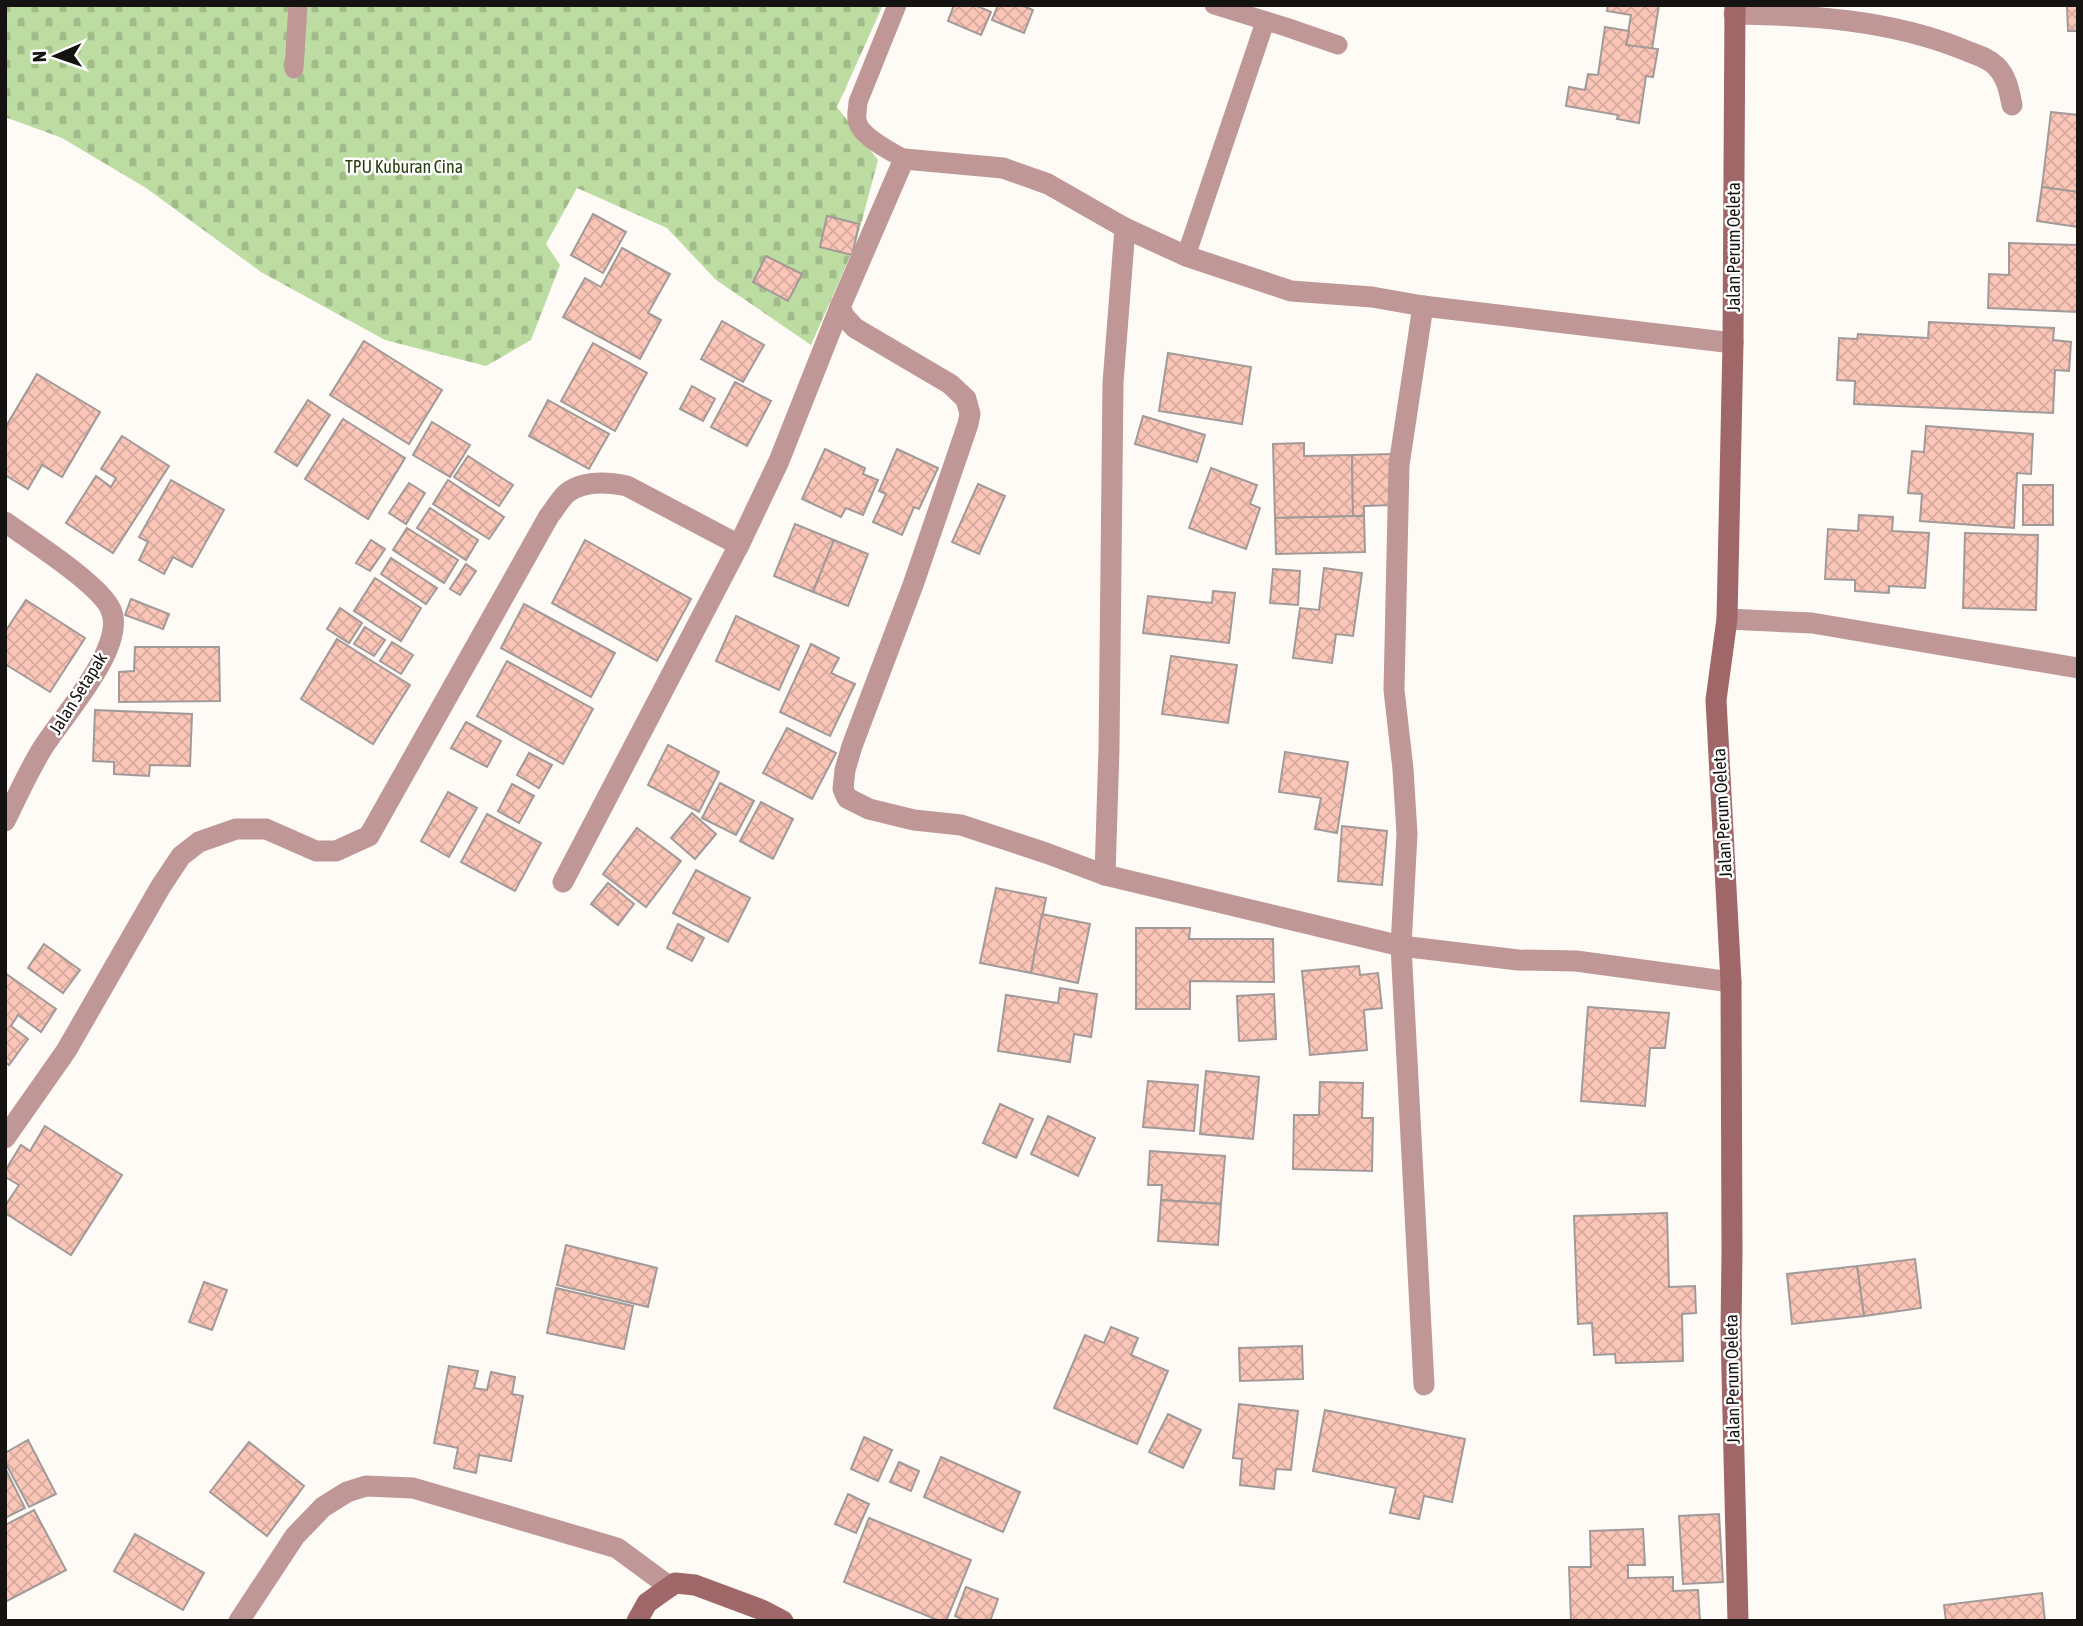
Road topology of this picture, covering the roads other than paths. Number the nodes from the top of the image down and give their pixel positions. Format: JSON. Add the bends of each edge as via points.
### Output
{"nodes":[{"id":1,"x":298,"y":5,"type":"edge"},
{"id":2,"x":897,"y":5,"type":"edge"},
{"id":3,"x":1214,"y":5,"type":"edge"},
{"id":4,"x":1735,"y":9,"type":"edge"},
{"id":5,"x":1265,"y":22,"type":"junction"},
{"id":6,"x":1338,"y":45,"type":"dead end"},
{"id":7,"x":294,"y":69,"type":"dead end"},
{"id":8,"x":2012,"y":105,"type":"dead end"},
{"id":9,"x":904,"y":159,"type":"junction"},
{"id":10,"x":1125,"y":228,"type":"junction"},
{"id":11,"x":1186,"y":256,"type":"junction"},
{"id":12,"x":1423,"y":306,"type":"junction"},
{"id":13,"x":841,"y":307,"type":"junction"},
{"id":14,"x":1733,"y":343,"type":"junction"},
{"id":15,"x":5,"y":522,"type":"edge"},
{"id":16,"x":739,"y":545,"type":"junction"},
{"id":17,"x":1727,"y":620,"type":"junction"},
{"id":18,"x":2078,"y":668,"type":"edge"},
{"id":19,"x":5,"y":821,"type":"edge"},
{"id":20,"x":1105,"y":875,"type":"junction"},
{"id":21,"x":563,"y":883,"type":"dead end"},
{"id":22,"x":1401,"y":946,"type":"junction"},
{"id":23,"x":1731,"y":982,"type":"junction"},
{"id":24,"x":5,"y":1138,"type":"edge"},
{"id":25,"x":1424,"y":1385,"type":"dead end"},
{"id":26,"x":670,"y":1587,"type":"junction"},
{"id":27,"x":239,"y":1621,"type":"edge"},
{"id":28,"x":638,"y":1621,"type":"edge"},
{"id":29,"x":783,"y":1621,"type":"edge"},
{"id":30,"x":1738,"y":1621,"type":"edge"}],
"edges":[{"from":1,"to":7,"type":"lane"},
{"from":2,"to":9,"type":"lane","via":[[858,102],[856,118],[866,135]]},
{"from":3,"to":5,"type":"lane"},
{"from":4,"to":8,"type":"street","via":[[1848,20],[1950,44],[1995,65],[2006,80]]},
{"from":4,"to":14,"type":"street","name":"Jalan Perum Oeleta"},
{"from":5,"to":6,"type":"lane"},
{"from":5,"to":11,"type":"lane"},
{"from":9,"to":10,"type":"street","via":[[1003,168],[1048,184]]},
{"from":9,"to":13,"type":"street"},
{"from":10,"to":11,"type":"street"},
{"from":10,"to":20,"type":"street","via":[[1113,383]]},
{"from":11,"to":12,"type":"street","via":[[1291,291]]},
{"from":12,"to":14,"type":"street"},
{"from":12,"to":22,"type":"street","via":[[1398,491],[1394,690],[1407,834]]},
{"from":13,"to":16,"type":"street","via":[[779,461]]},
{"from":13,"to":20,"type":"street","via":[[855,328],[950,384],[965,399],[970,414],[913,585],[852,746],[843,789],[847,798],[914,820],[961,825]]},
{"from":14,"to":17,"type":"street","name":"Jalan Perum Oeleta"},
{"from":15,"to":19,"type":"street","name":"Jalan Setapak","via":[[94,587],[111,608],[114,621],[97,671],[41,750]]},
{"from":16,"to":21,"type":"street"},
{"from":16,"to":24,"type":"street","via":[[627,486],[591,484],[568,493],[549,516],[369,836],[336,851],[316,851],[266,829],[236,829],[199,842],[181,856],[66,1051]]},
{"from":17,"to":18,"type":"street","via":[[1812,623]]},
{"from":17,"to":23,"type":"street","name":"Jalan Perum Oeleta","via":[[1716,700]]},
{"from":20,"to":22,"type":"street"},
{"from":22,"to":23,"type":"street","via":[[1518,960],[1576,961]]},
{"from":22,"to":25,"type":"street"},
{"from":23,"to":30,"type":"street","name":"Jalan Perum Oeleta","via":[[1731,1332]]},
{"from":26,"to":27,"type":"street","via":[[617,1548],[413,1488],[366,1486],[323,1507],[295,1536]]},
{"from":26,"to":28,"type":"street","via":[[647,1603]]},
{"from":26,"to":29,"type":"street","via":[[676,1583],[695,1585]]}]}
